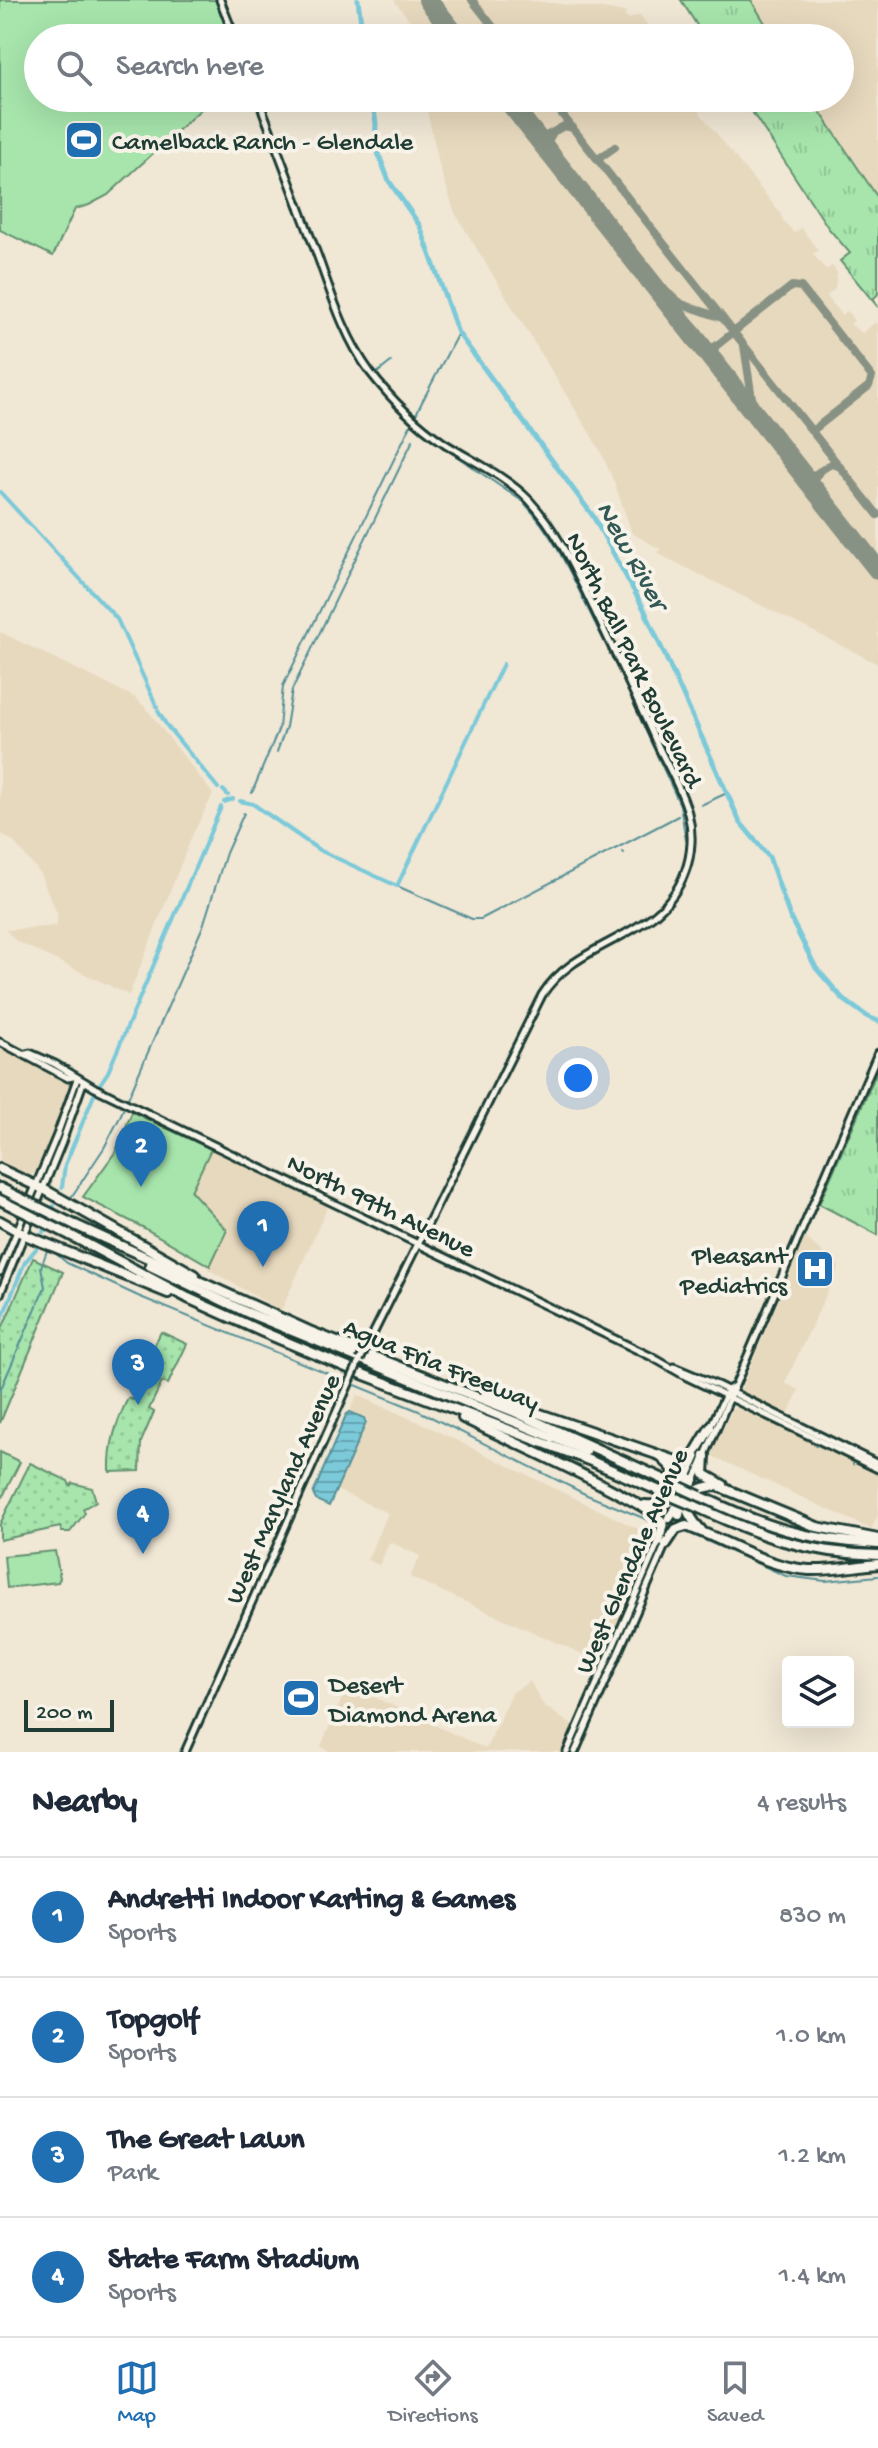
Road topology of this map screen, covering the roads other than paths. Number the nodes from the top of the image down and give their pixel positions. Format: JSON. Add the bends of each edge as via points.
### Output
{"nodes":[{"id":1,"x":220,"y":0,"type":"edge"},
{"id":2,"x":229,"y":24,"type":"edge"},
{"id":3,"x":263,"y":112,"type":"edge"},
{"id":4,"x":0,"y":1042,"type":"edge"},
{"id":5,"x":878,"y":1053,"type":"edge"},
{"id":6,"x":78,"y":1080,"type":"junction"},
{"id":7,"x":0,"y":1169,"type":"edge"},
{"id":8,"x":0,"y":1188,"type":"edge"},
{"id":9,"x":43,"y":1188,"type":"junction"},
{"id":10,"x":0,"y":1200,"type":"edge"},
{"id":11,"x":0,"y":1221,"type":"edge"},
{"id":12,"x":20,"y":1232,"type":"junction"},
{"id":13,"x":96,"y":1235,"type":"junction"},
{"id":14,"x":420,"y":1245,"type":"junction"},
{"id":15,"x":91,"y":1246,"type":"junction"},
{"id":16,"x":0,"y":1272,"type":"edge"},
{"id":17,"x":0,"y":1294,"type":"edge"},
{"id":18,"x":248,"y":1304,"type":"junction"},
{"id":19,"x":239,"y":1322,"type":"junction"},
{"id":20,"x":315,"y":1343,"type":"junction"},
{"id":21,"x":359,"y":1362,"type":"junction"},
{"id":22,"x":432,"y":1380,"type":"junction"},
{"id":23,"x":423,"y":1388,"type":"junction"},
{"id":24,"x":730,"y":1393,"type":"junction"},
{"id":25,"x":412,"y":1394,"type":"junction"},
{"id":26,"x":779,"y":1418,"type":"junction"},
{"id":27,"x":710,"y":1428,"type":"junction"},
{"id":28,"x":652,"y":1454,"type":"junction"},
{"id":29,"x":705,"y":1456,"type":"junction"},
{"id":30,"x":618,"y":1460,"type":"junction"},
{"id":31,"x":878,"y":1467,"type":"edge"},
{"id":32,"x":608,"y":1468,"type":"junction"},
{"id":33,"x":691,"y":1479,"type":"junction"},
{"id":34,"x":734,"y":1492,"type":"junction"},
{"id":35,"x":681,"y":1495,"type":"junction"},
{"id":36,"x":640,"y":1504,"type":"junction"},
{"id":37,"x":679,"y":1515,"type":"joint"},
{"id":38,"x":669,"y":1518,"type":"joint"},
{"id":39,"x":709,"y":1535,"type":"junction"},
{"id":40,"x":878,"y":1541,"type":"edge"},
{"id":41,"x":662,"y":1543,"type":"junction"},
{"id":42,"x":878,"y":1555,"type":"edge"},
{"id":43,"x":878,"y":1564,"type":"edge"},
{"id":44,"x":185,"y":1752,"type":"edge"},
{"id":45,"x":567,"y":1752,"type":"edge"},
{"id":46,"x":575,"y":1752,"type":"edge"}],
"edges":[{"from":1,"to":2,"type":"main road"},
{"from":3,"to":14,"type":"main road","name":"North Ball Park Boulevard","via":[[347,333],[403,410],[537,509],[579,577],[688,813],[691,835],[684,874],[673,895],[639,928],[573,961],[544,991]]},
{"from":4,"to":6,"type":"main road","name":"North 99th Avenue"},
{"from":5,"to":24,"type":"main road","name":"West Glendale Avenue"},
{"from":6,"to":9,"type":"main road"},
{"from":6,"to":14,"type":"main road","name":"North 99th Avenue"},
{"from":7,"to":9,"type":"highway"},
{"from":8,"to":13,"type":"highway","name":"Agua Fria Freeway","bridge":true},
{"from":9,"to":12,"type":"main road"},
{"from":9,"to":18,"type":"highway"},
{"from":10,"to":15,"type":"highway","name":"Agua Fria Freeway","bridge":true},
{"from":11,"to":12,"type":"highway"},
{"from":12,"to":16,"type":"main road"},
{"from":12,"to":17,"type":"main road"},
{"from":12,"to":19,"type":"highway"},
{"from":13,"to":18,"type":"highway","name":"Agua Fria Freeway"},
{"from":13,"to":20,"type":"highway","via":[[154,1269]]},
{"from":14,"to":21,"type":"main road","name":"West Maryland Avenue","bridge":true},
{"from":14,"to":24,"type":"main road","name":"North 99th Avenue"},
{"from":15,"to":19,"type":"highway","name":"Agua Fria Freeway"},
{"from":15,"to":20,"type":"highway"},
{"from":18,"to":22,"type":"highway","name":"Agua Fria Freeway"},
{"from":19,"to":25,"type":"highway","name":"Agua Fria Freeway"},
{"from":20,"to":21,"type":"highway"},
{"from":21,"to":23,"type":"highway"},
{"from":21,"to":44,"type":"main road","name":"West Maryland Avenue","bridge":true},
{"from":22,"to":28,"type":"highway"},
{"from":22,"to":30,"type":"highway","name":"Agua Fria Freeway"},
{"from":23,"to":30,"type":"highway"},
{"from":23,"to":32,"type":"highway"},
{"from":24,"to":26,"type":"main road","name":"North 99th Avenue"},
{"from":24,"to":26,"type":"main road","name":"North 99th Avenue"},
{"from":24,"to":27,"type":"main road","name":"West Glendale Avenue"},
{"from":24,"to":29,"type":"main road","name":"West Glendale Avenue"},
{"from":25,"to":32,"type":"highway","name":"Agua Fria Freeway"},
{"from":25,"to":36,"type":"highway"},
{"from":26,"to":31,"type":"main road","name":"North 99th Avenue"},
{"from":27,"to":28,"type":"highway","via":[[687,1462]]},
{"from":27,"to":33,"type":"main road","name":"West Glendale Avenue"},
{"from":28,"to":35,"type":"highway","via":[[673,1469]]},
{"from":29,"to":33,"type":"main road","name":"West Glendale Avenue"},
{"from":29,"to":34,"type":"highway","via":[[705,1476]]},
{"from":30,"to":35,"type":"highway","name":"Agua Fria Freeway"},
{"from":32,"to":35,"type":"highway","name":"Agua Fria Freeway"},
{"from":33,"to":35,"type":"highway"},
{"from":34,"to":35,"type":"highway","via":[[709,1487]]},
{"from":34,"to":40,"type":"highway","via":[[817,1527]]},
{"from":35,"to":36,"type":"highway","via":[[659,1505]]},
{"from":35,"to":37,"type":"highway"},
{"from":35,"to":38,"type":"highway"},
{"from":35,"to":39,"type":"highway","via":[[695,1524]]},
{"from":35,"to":40,"type":"highway","name":"Agua Fria Freeway","bridge":true,"via":[[700,1496],[786,1532],[836,1542]]},
{"from":35,"to":42,"type":"highway","name":"Agua Fria Freeway","bridge":true,"via":[[695,1506],[789,1544]]},
{"from":36,"to":41,"type":"highway","via":[[661,1518]]},
{"from":37,"to":41,"type":"main road","name":"West Glendale Avenue"},
{"from":38,"to":41,"type":"main road","name":"West Glendale Avenue"},
{"from":39,"to":41,"type":"highway","via":[[683,1526]]},
{"from":39,"to":43,"type":"highway","via":[[799,1569]]},
{"from":41,"to":45,"type":"main road","name":"West Glendale Avenue"},
{"from":41,"to":46,"type":"main road","name":"West Glendale Avenue"}]}
